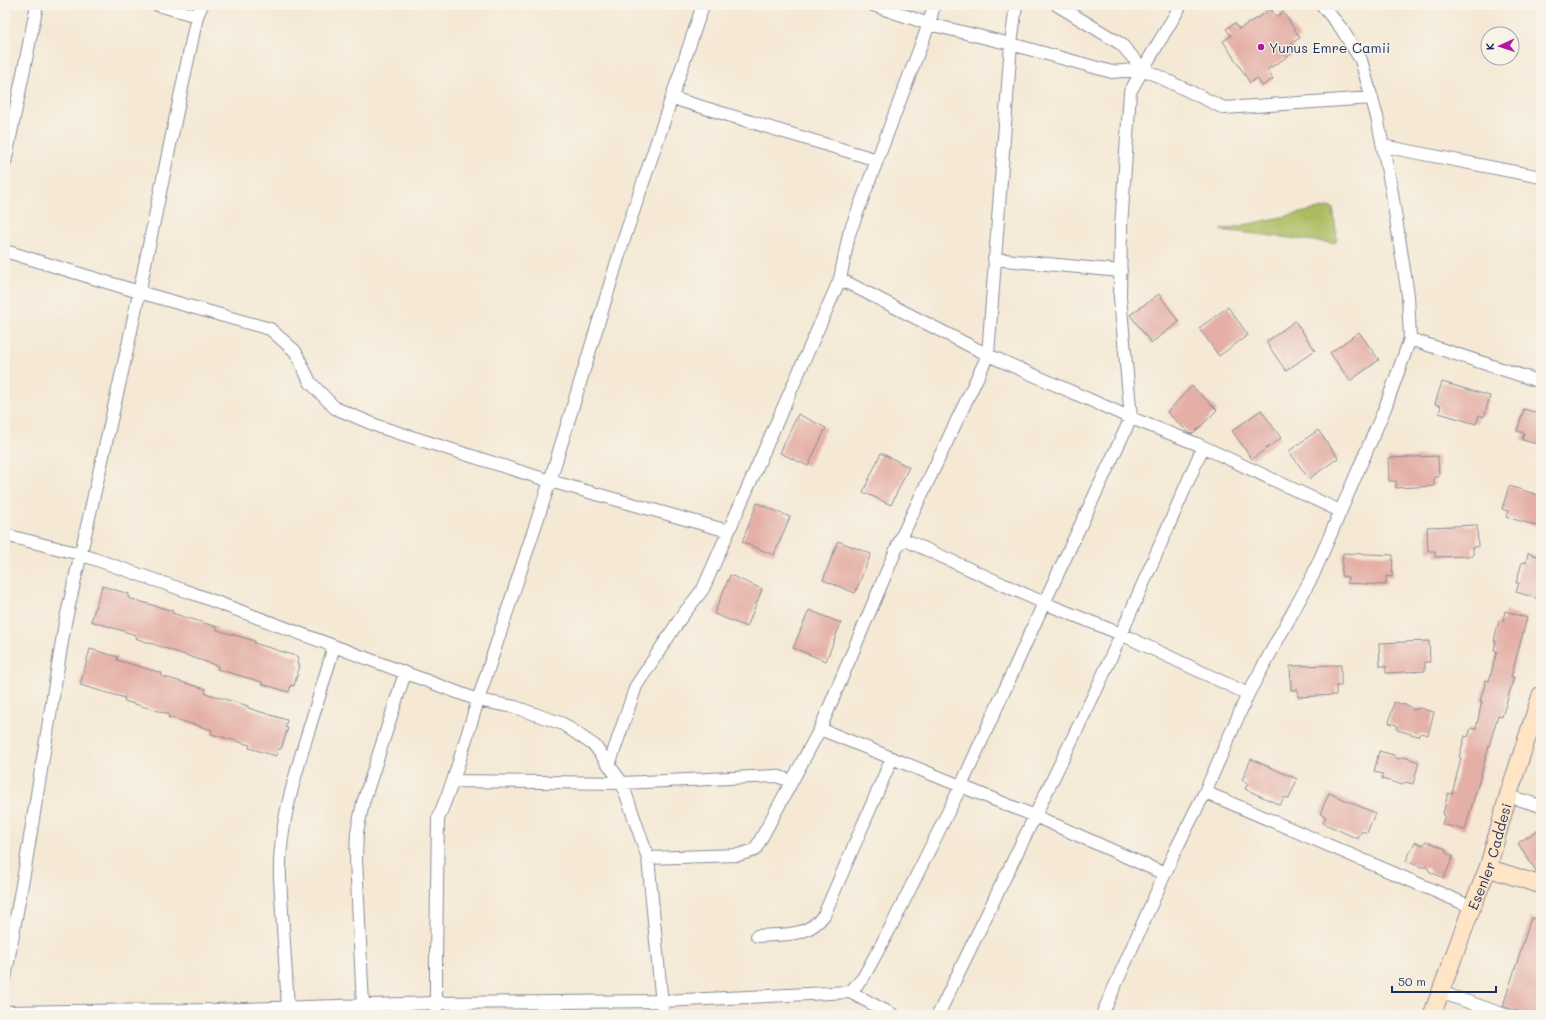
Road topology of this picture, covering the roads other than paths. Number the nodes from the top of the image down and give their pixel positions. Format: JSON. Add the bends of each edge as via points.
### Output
{"nodes":[{"id":1,"x":37,"y":5,"type":"edge"},
{"id":2,"x":158,"y":5,"type":"edge"},
{"id":3,"x":703,"y":5,"type":"edge"},
{"id":4,"x":873,"y":5,"type":"edge"},
{"id":5,"x":934,"y":5,"type":"edge"},
{"id":6,"x":1016,"y":5,"type":"edge"},
{"id":7,"x":1057,"y":5,"type":"edge"},
{"id":8,"x":1181,"y":5,"type":"edge"},
{"id":9,"x":1322,"y":5,"type":"edge"},
{"id":10,"x":200,"y":10,"type":"edge"},
{"id":11,"x":929,"y":24,"type":"junction"},
{"id":12,"x":1011,"y":44,"type":"junction"},
{"id":13,"x":1143,"y":69,"type":"junction"},
{"id":14,"x":672,"y":98,"type":"junction"},
{"id":15,"x":1372,"y":98,"type":"junction"},
{"id":16,"x":1383,"y":146,"type":"junction"},
{"id":17,"x":877,"y":160,"type":"junction"},
{"id":18,"x":5,"y":162,"type":"edge"},
{"id":19,"x":1541,"y":177,"type":"edge"},
{"id":20,"x":5,"y":251,"type":"edge"},
{"id":21,"x":994,"y":259,"type":"junction"},
{"id":22,"x":1120,"y":272,"type":"junction"},
{"id":23,"x":840,"y":279,"type":"junction"},
{"id":24,"x":140,"y":292,"type":"junction"},
{"id":25,"x":1410,"y":339,"type":"junction"},
{"id":26,"x":988,"y":355,"type":"junction"},
{"id":27,"x":1541,"y":382,"type":"edge"},
{"id":28,"x":1131,"y":418,"type":"junction"},
{"id":29,"x":1203,"y":447,"type":"junction"},
{"id":30,"x":550,"y":482,"type":"junction"},
{"id":31,"x":1340,"y":511,"type":"junction"},
{"id":32,"x":728,"y":531,"type":"junction"},
{"id":33,"x":5,"y":535,"type":"edge"},
{"id":34,"x":901,"y":538,"type":"junction"},
{"id":35,"x":80,"y":554,"type":"junction"},
{"id":36,"x":1044,"y":603,"type":"junction"},
{"id":37,"x":1121,"y":634,"type":"junction"},
{"id":38,"x":334,"y":646,"type":"junction"},
{"id":39,"x":404,"y":673,"type":"junction"},
{"id":40,"x":1248,"y":694,"type":"junction"},
{"id":41,"x":1541,"y":695,"type":"edge"},
{"id":42,"x":478,"y":700,"type":"junction"},
{"id":43,"x":820,"y":729,"type":"junction"},
{"id":44,"x":892,"y":758,"type":"junction"},
{"id":45,"x":609,"y":765,"type":"junction"},
{"id":46,"x":453,"y":781,"type":"junction"},
{"id":47,"x":792,"y":781,"type":"junction"},
{"id":48,"x":622,"y":783,"type":"junction"},
{"id":49,"x":961,"y":786,"type":"junction"},
{"id":50,"x":1205,"y":792,"type":"junction"},
{"id":51,"x":1508,"y":796,"type":"junction"},
{"id":52,"x":1541,"y":806,"type":"edge"},
{"id":53,"x":1035,"y":816,"type":"junction"},
{"id":54,"x":648,"y":858,"type":"junction"},
{"id":55,"x":1488,"y":868,"type":"junction"},
{"id":56,"x":1165,"y":874,"type":"junction"},
{"id":57,"x":1541,"y":885,"type":"edge"},
{"id":58,"x":1472,"y":907,"type":"junction"},
{"id":59,"x":757,"y":936,"type":"dead end"},
{"id":60,"x":5,"y":978,"type":"edge"},
{"id":61,"x":850,"y":992,"type":"junction"},
{"id":62,"x":1440,"y":992,"type":"junction"},
{"id":63,"x":663,"y":1001,"type":"junction"},
{"id":64,"x":363,"y":1006,"type":"junction"},
{"id":65,"x":288,"y":1008,"type":"junction"},
{"id":66,"x":436,"y":1009,"type":"edge"},
{"id":67,"x":5,"y":1012,"type":"edge"},
{"id":68,"x":663,"y":1015,"type":"edge"},
{"id":69,"x":893,"y":1015,"type":"edge"},
{"id":70,"x":938,"y":1015,"type":"edge"},
{"id":71,"x":1102,"y":1015,"type":"edge"},
{"id":72,"x":1432,"y":1015,"type":"edge"},
{"id":73,"x":1505,"y":1015,"type":"edge"}],
"edges":[{"from":1,"to":18,"type":"street"},
{"from":2,"to":10,"type":"street"},
{"from":3,"to":14,"type":"street"},
{"from":4,"to":11,"type":"street"},
{"from":5,"to":11,"type":"street"},
{"from":6,"to":12,"type":"street"},
{"from":7,"to":13,"type":"street","via":[[1121,44]]},
{"from":8,"to":13,"type":"street"},
{"from":9,"to":15,"type":"street","via":[[1341,28],[1361,60]]},
{"from":10,"to":24,"type":"street"},
{"from":11,"to":12,"type":"street"},
{"from":11,"to":17,"type":"street"},
{"from":12,"to":13,"type":"street","via":[[1112,72]]},
{"from":12,"to":21,"type":"street"},
{"from":13,"to":15,"type":"street","via":[[1224,108]]},
{"from":13,"to":22,"type":"street","via":[[1130,92]]},
{"from":14,"to":17,"type":"street"},
{"from":14,"to":30,"type":"street","via":[[623,242]]},
{"from":15,"to":16,"type":"street"},
{"from":16,"to":19,"type":"street"},
{"from":16,"to":25,"type":"street","via":[[1408,295]]},
{"from":17,"to":23,"type":"street","via":[[849,234]]},
{"from":20,"to":24,"type":"street"},
{"from":21,"to":22,"type":"street"},
{"from":21,"to":26,"type":"street"},
{"from":22,"to":28,"type":"street"},
{"from":23,"to":26,"type":"street"},
{"from":23,"to":32,"type":"street"},
{"from":24,"to":30,"type":"street","via":[[270,329],[295,351],[310,382],[335,408],[380,427]]},
{"from":24,"to":35,"type":"street"},
{"from":25,"to":27,"type":"street"},
{"from":25,"to":31,"type":"street","via":[[1386,408]]},
{"from":26,"to":28,"type":"street"},
{"from":26,"to":34,"type":"street"},
{"from":28,"to":29,"type":"street"},
{"from":28,"to":36,"type":"street"},
{"from":29,"to":31,"type":"street"},
{"from":29,"to":37,"type":"street"},
{"from":30,"to":32,"type":"street"},
{"from":30,"to":42,"type":"street"},
{"from":31,"to":40,"type":"street","via":[[1313,575]]},
{"from":32,"to":45,"type":"street","via":[[703,589],[636,686]]},
{"from":33,"to":35,"type":"street"},
{"from":34,"to":36,"type":"street"},
{"from":34,"to":43,"type":"street"},
{"from":35,"to":38,"type":"street"},
{"from":35,"to":60,"type":"street","via":[[65,623],[26,868]]},
{"from":36,"to":37,"type":"street"},
{"from":36,"to":49,"type":"street"},
{"from":37,"to":40,"type":"street"},
{"from":37,"to":53,"type":"street"},
{"from":38,"to":39,"type":"street"},
{"from":38,"to":65,"type":"street","via":[[290,792],[282,841],[280,872]]},
{"from":39,"to":42,"type":"street"},
{"from":39,"to":64,"type":"street","via":[[363,802],[357,832]]},
{"from":40,"to":50,"type":"street"},
{"from":41,"to":51,"type":"street","name":"Esenler Caddesi"},
{"from":42,"to":45,"type":"street","via":[[515,707],[563,724],[595,746]]},
{"from":42,"to":46,"type":"street"},
{"from":43,"to":44,"type":"street"},
{"from":43,"to":47,"type":"street"},
{"from":44,"to":49,"type":"street"},
{"from":44,"to":59,"type":"street","via":[[824,915],[811,928],[801,933]]},
{"from":45,"to":48,"type":"street"},
{"from":46,"to":48,"type":"street"},
{"from":46,"to":66,"type":"street","via":[[438,820]]},
{"from":47,"to":48,"type":"street","via":[[776,776]]},
{"from":47,"to":54,"type":"street","via":[[755,850],[738,856]]},
{"from":48,"to":54,"type":"street"},
{"from":49,"to":53,"type":"street"},
{"from":49,"to":61,"type":"street","via":[[893,924],[863,978]]},
{"from":50,"to":56,"type":"street"},
{"from":50,"to":58,"type":"street"},
{"from":51,"to":52,"type":"street"},
{"from":51,"to":55,"type":"street","name":"Esenler Caddesi"},
{"from":53,"to":56,"type":"street"},
{"from":53,"to":70,"type":"street"},
{"from":54,"to":63,"type":"street"},
{"from":55,"to":57,"type":"street"},
{"from":55,"to":58,"type":"street","name":"Esenler Caddesi"},
{"from":56,"to":71,"type":"street"},
{"from":58,"to":62,"type":"street","name":"Esenler Caddesi"},
{"from":61,"to":63,"type":"street"},
{"from":61,"to":69,"type":"street"},
{"from":62,"to":72,"type":"street","name":"Esenler Caddesi"},
{"from":62,"to":73,"type":"street"},
{"from":63,"to":66,"type":"street"},
{"from":63,"to":68,"type":"street"},
{"from":64,"to":65,"type":"street"},
{"from":64,"to":66,"type":"street"},
{"from":65,"to":67,"type":"street"}]}
